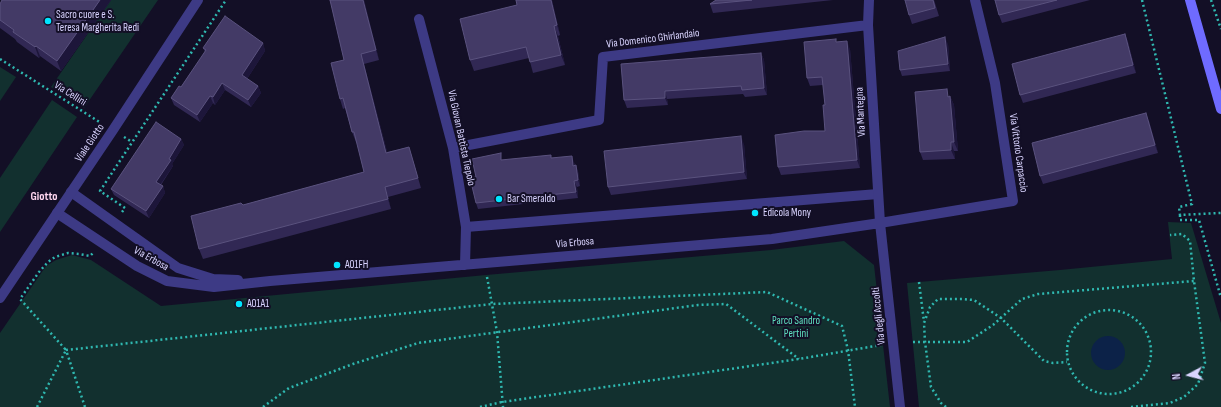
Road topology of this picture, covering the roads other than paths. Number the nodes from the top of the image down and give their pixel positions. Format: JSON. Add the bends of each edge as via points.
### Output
{"nodes":[{"id":1,"x":198,"y":0,"type":"edge"},
{"id":2,"x":869,"y":0,"type":"edge"},
{"id":3,"x":975,"y":0,"type":"edge"},
{"id":4,"x":1190,"y":0,"type":"edge"},
{"id":5,"x":419,"y":19,"type":"dead end"},
{"id":6,"x":868,"y":25,"type":"junction"},
{"id":7,"x":1221,"y":109,"type":"edge"},
{"id":8,"x":453,"y":148,"type":"junction"},
{"id":9,"x":71,"y":192,"type":"junction"},
{"id":10,"x":878,"y":194,"type":"junction"},
{"id":11,"x":57,"y":214,"type":"junction"},
{"id":12,"x":880,"y":223,"type":"junction"},
{"id":13,"x":466,"y":227,"type":"junction"},
{"id":14,"x":465,"y":265,"type":"junction"},
{"id":15,"x":270,"y":281,"type":"junction"},
{"id":16,"x":0,"y":298,"type":"edge"},
{"id":17,"x":900,"y":407,"type":"edge"}],
"edges":[{"from":1,"to":9,"type":"street","name":"Viale Giotto"},
{"from":2,"to":6,"type":"street","name":"Via Mantegna"},
{"from":3,"to":12,"type":"street","name":"Via Vittorio Carpaccio","via":[[996,83],[1013,201]]},
{"from":4,"to":7,"type":"main road"},
{"from":5,"to":8,"type":"street","name":"Via Giovan Battista Tiepolo"},
{"from":6,"to":8,"type":"street","name":"Via Domenico Ghirlandaio","via":[[602,57],[600,120]]},
{"from":6,"to":10,"type":"street","name":"Via Mantegna"},
{"from":8,"to":13,"type":"street","name":"Via Giovan Battista Tiepolo"},
{"from":9,"to":11,"type":"street","name":"Viale Giotto"},
{"from":9,"to":15,"type":"street","name":"Via Erbosa","via":[[178,268],[213,279]]},
{"from":10,"to":12,"type":"street","name":"Via Mantegna"},
{"from":10,"to":13,"type":"street"},
{"from":11,"to":15,"type":"street","name":"Via Erbosa","via":[[137,266],[166,281],[214,287]]},
{"from":11,"to":16,"type":"street","name":"Viale Giotto"},
{"from":12,"to":14,"type":"street","name":"Via Erbosa","via":[[772,239]]},
{"from":12,"to":17,"type":"street","name":"Via degli Accolti"},
{"from":13,"to":14,"type":"street","name":"Via Giovan Battista Tiepolo"},
{"from":14,"to":15,"type":"street","name":"Via Erbosa"}]}
